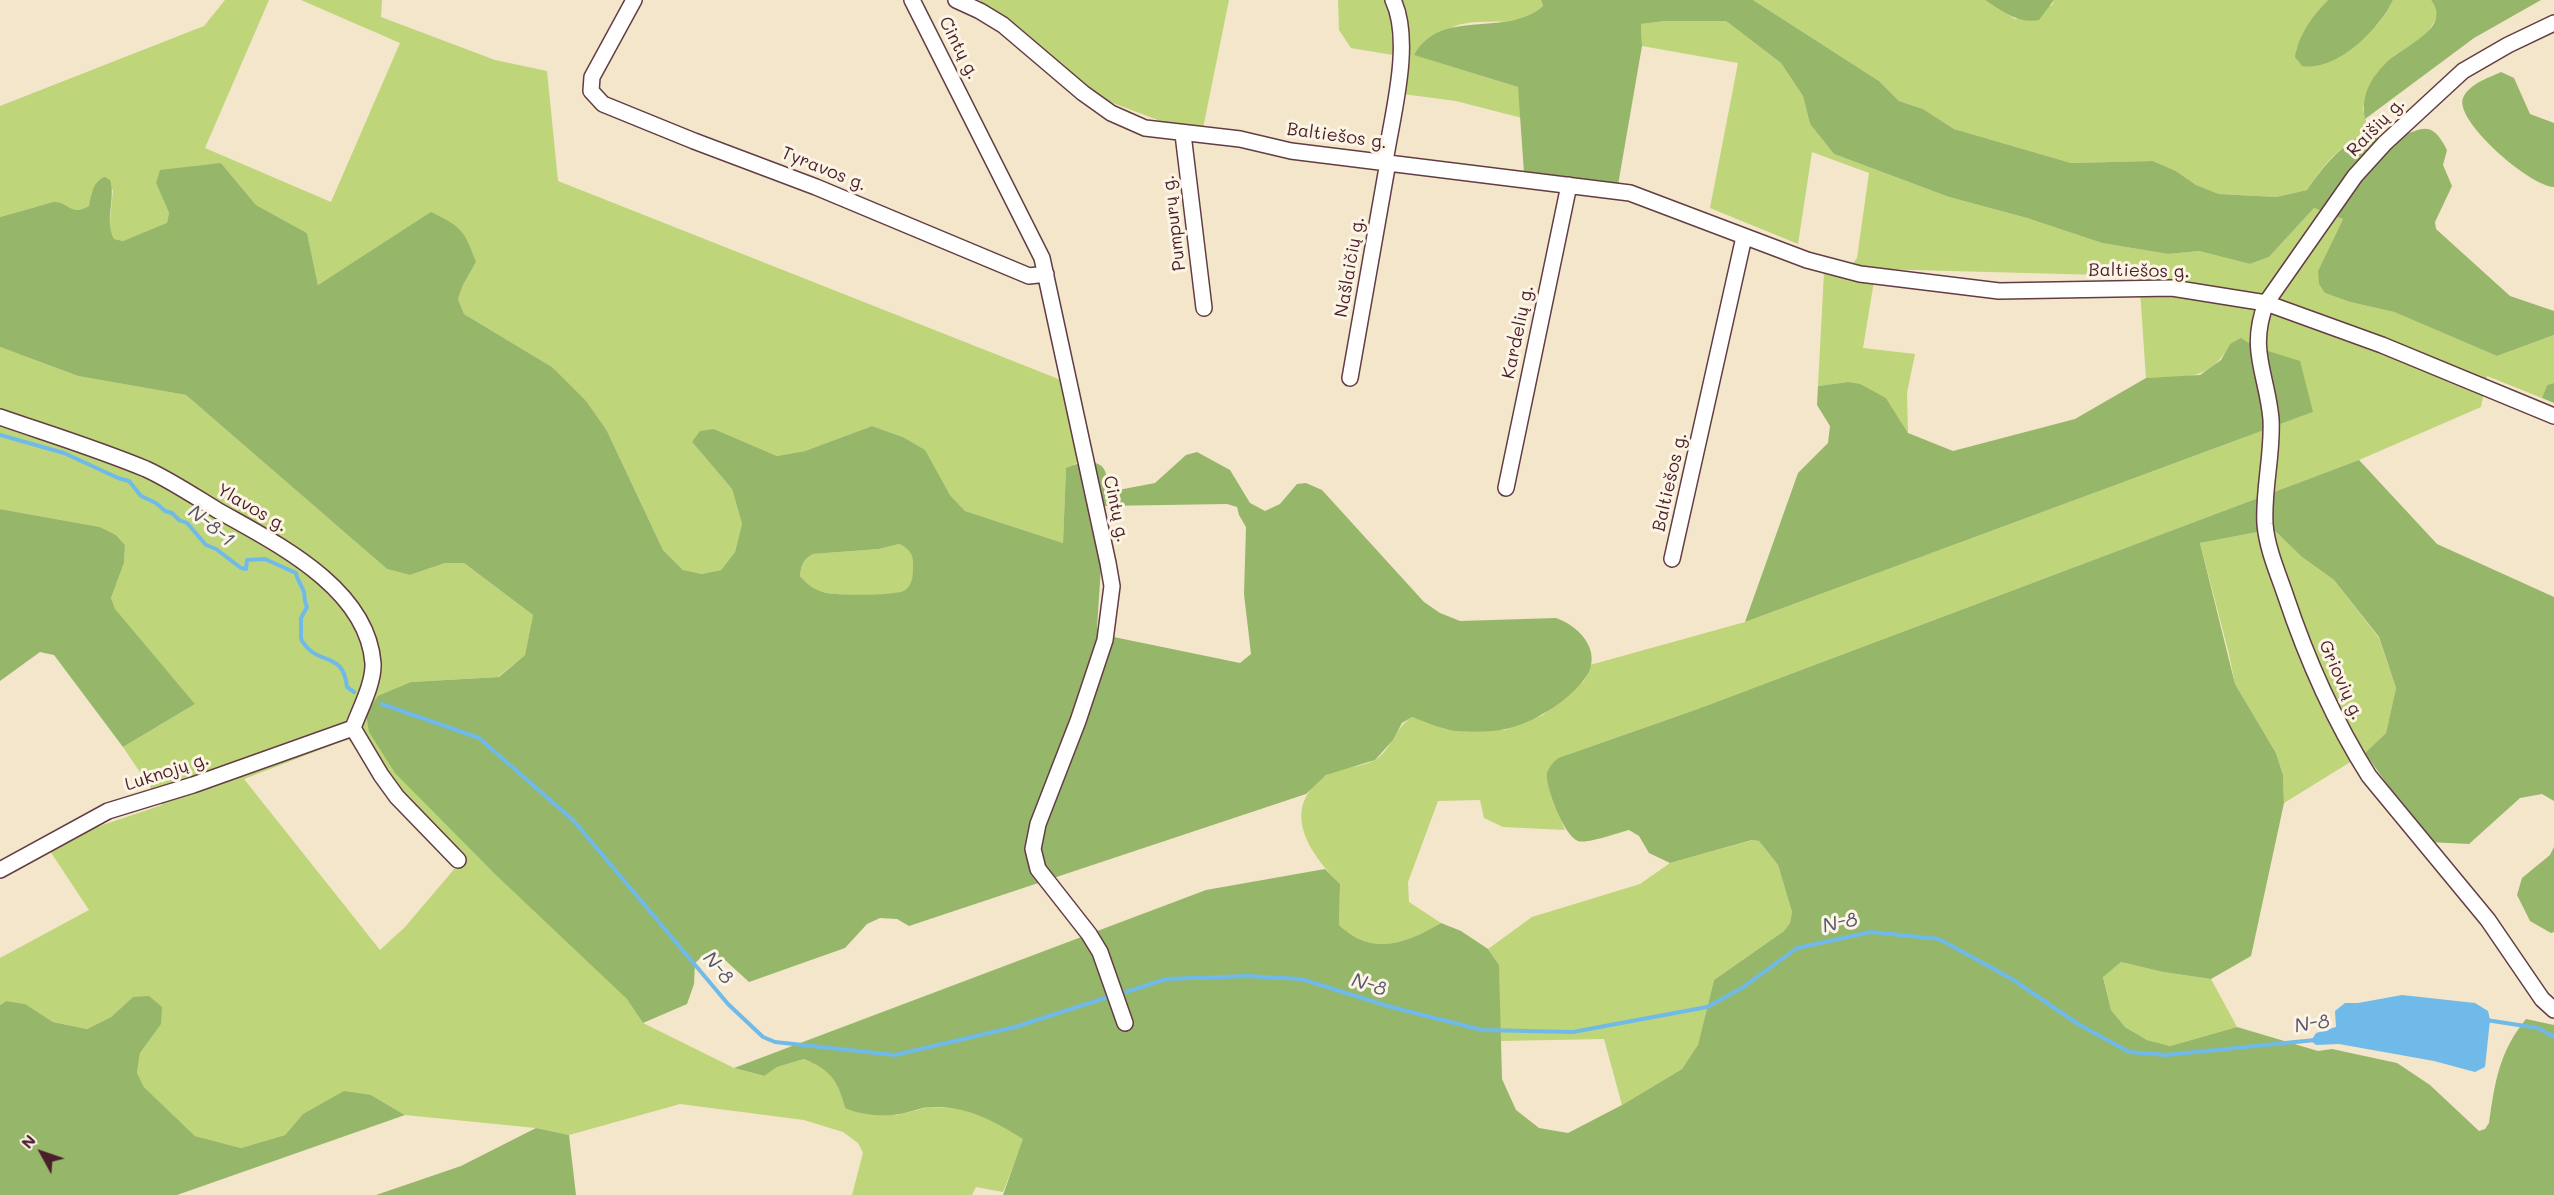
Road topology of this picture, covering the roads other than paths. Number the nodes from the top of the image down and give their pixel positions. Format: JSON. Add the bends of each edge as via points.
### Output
{"nodes":[{"id":1,"x":634,"y":0,"type":"edge"},
{"id":2,"x":912,"y":0,"type":"edge"},
{"id":3,"x":956,"y":0,"type":"edge"},
{"id":4,"x":1393,"y":0,"type":"edge"},
{"id":5,"x":2554,"y":23,"type":"edge"},
{"id":6,"x":1183,"y":134,"type":"junction"},
{"id":7,"x":1386,"y":162,"type":"junction"},
{"id":8,"x":1569,"y":184,"type":"junction"},
{"id":9,"x":1744,"y":237,"type":"junction"},
{"id":10,"x":1046,"y":274,"type":"junction"},
{"id":11,"x":2266,"y":303,"type":"junction"},
{"id":12,"x":1204,"y":308,"type":"dead end"},
{"id":13,"x":1350,"y":378,"type":"dead end"},
{"id":14,"x":2554,"y":416,"type":"edge"},
{"id":15,"x":0,"y":417,"type":"edge"},
{"id":16,"x":1506,"y":488,"type":"dead end"},
{"id":17,"x":1672,"y":559,"type":"dead end"},
{"id":18,"x":353,"y":728,"type":"junction"},
{"id":19,"x":458,"y":860,"type":"dead end"},
{"id":20,"x":0,"y":870,"type":"edge"},
{"id":21,"x":2554,"y":1010,"type":"edge"},
{"id":22,"x":1125,"y":1023,"type":"dead end"}],
"edges":[{"from":1,"to":10,"type":"street","name":"Tyravos g.","via":[[592,77],[591,91],[603,104],[1029,276]]},
{"from":2,"to":10,"type":"street","name":"Cintų g.","via":[[1038,248]]},
{"from":3,"to":6,"type":"street","name":"Baltiešos g.","via":[[1003,25],[1111,113],[1145,128]]},
{"from":4,"to":7,"type":"street","name":"Našlaičių g.","via":[[1402,48]]},
{"from":5,"to":11,"type":"street","name":"Raišių g.","via":[[2463,71],[2385,143],[2342,194]]},
{"from":6,"to":7,"type":"street","name":"Baltiešos g."},
{"from":6,"to":12,"type":"street","name":"Pumpurų g."},
{"from":7,"to":8,"type":"street","name":"Baltiešos g."},
{"from":7,"to":13,"type":"street","name":"Našlaičių g."},
{"from":8,"to":9,"type":"street","name":"Baltiešos g.","via":[[1630,193]]},
{"from":8,"to":16,"type":"street","name":"Kardelių g."},
{"from":9,"to":11,"type":"street","name":"Baltiešos g.","via":[[1807,260],[1872,275],[1999,291],[2172,288]]},
{"from":9,"to":17,"type":"street","name":"Baltiešos g."},
{"from":10,"to":22,"type":"street","name":"Cintų g.","via":[[1112,586],[1105,640],[1038,824],[1034,849],[1038,869],[1100,952]]},
{"from":11,"to":14,"type":"street","name":"Baltiešos g.","via":[[2382,345]]},
{"from":11,"to":21,"type":"street","name":"Griovių g.","via":[[2259,323],[2258,355],[2271,425],[2265,524],[2295,624],[2341,728],[2369,776],[2488,920],[2542,999]]},
{"from":15,"to":18,"type":"street","name":"Ylavos g.","via":[[149,471],[295,555],[324,577],[357,616],[373,661],[373,672]]},
{"from":18,"to":19,"type":"street","via":[[397,797]]},
{"from":18,"to":20,"type":"street","name":"Luknojų g.","via":[[108,811]]}]}
